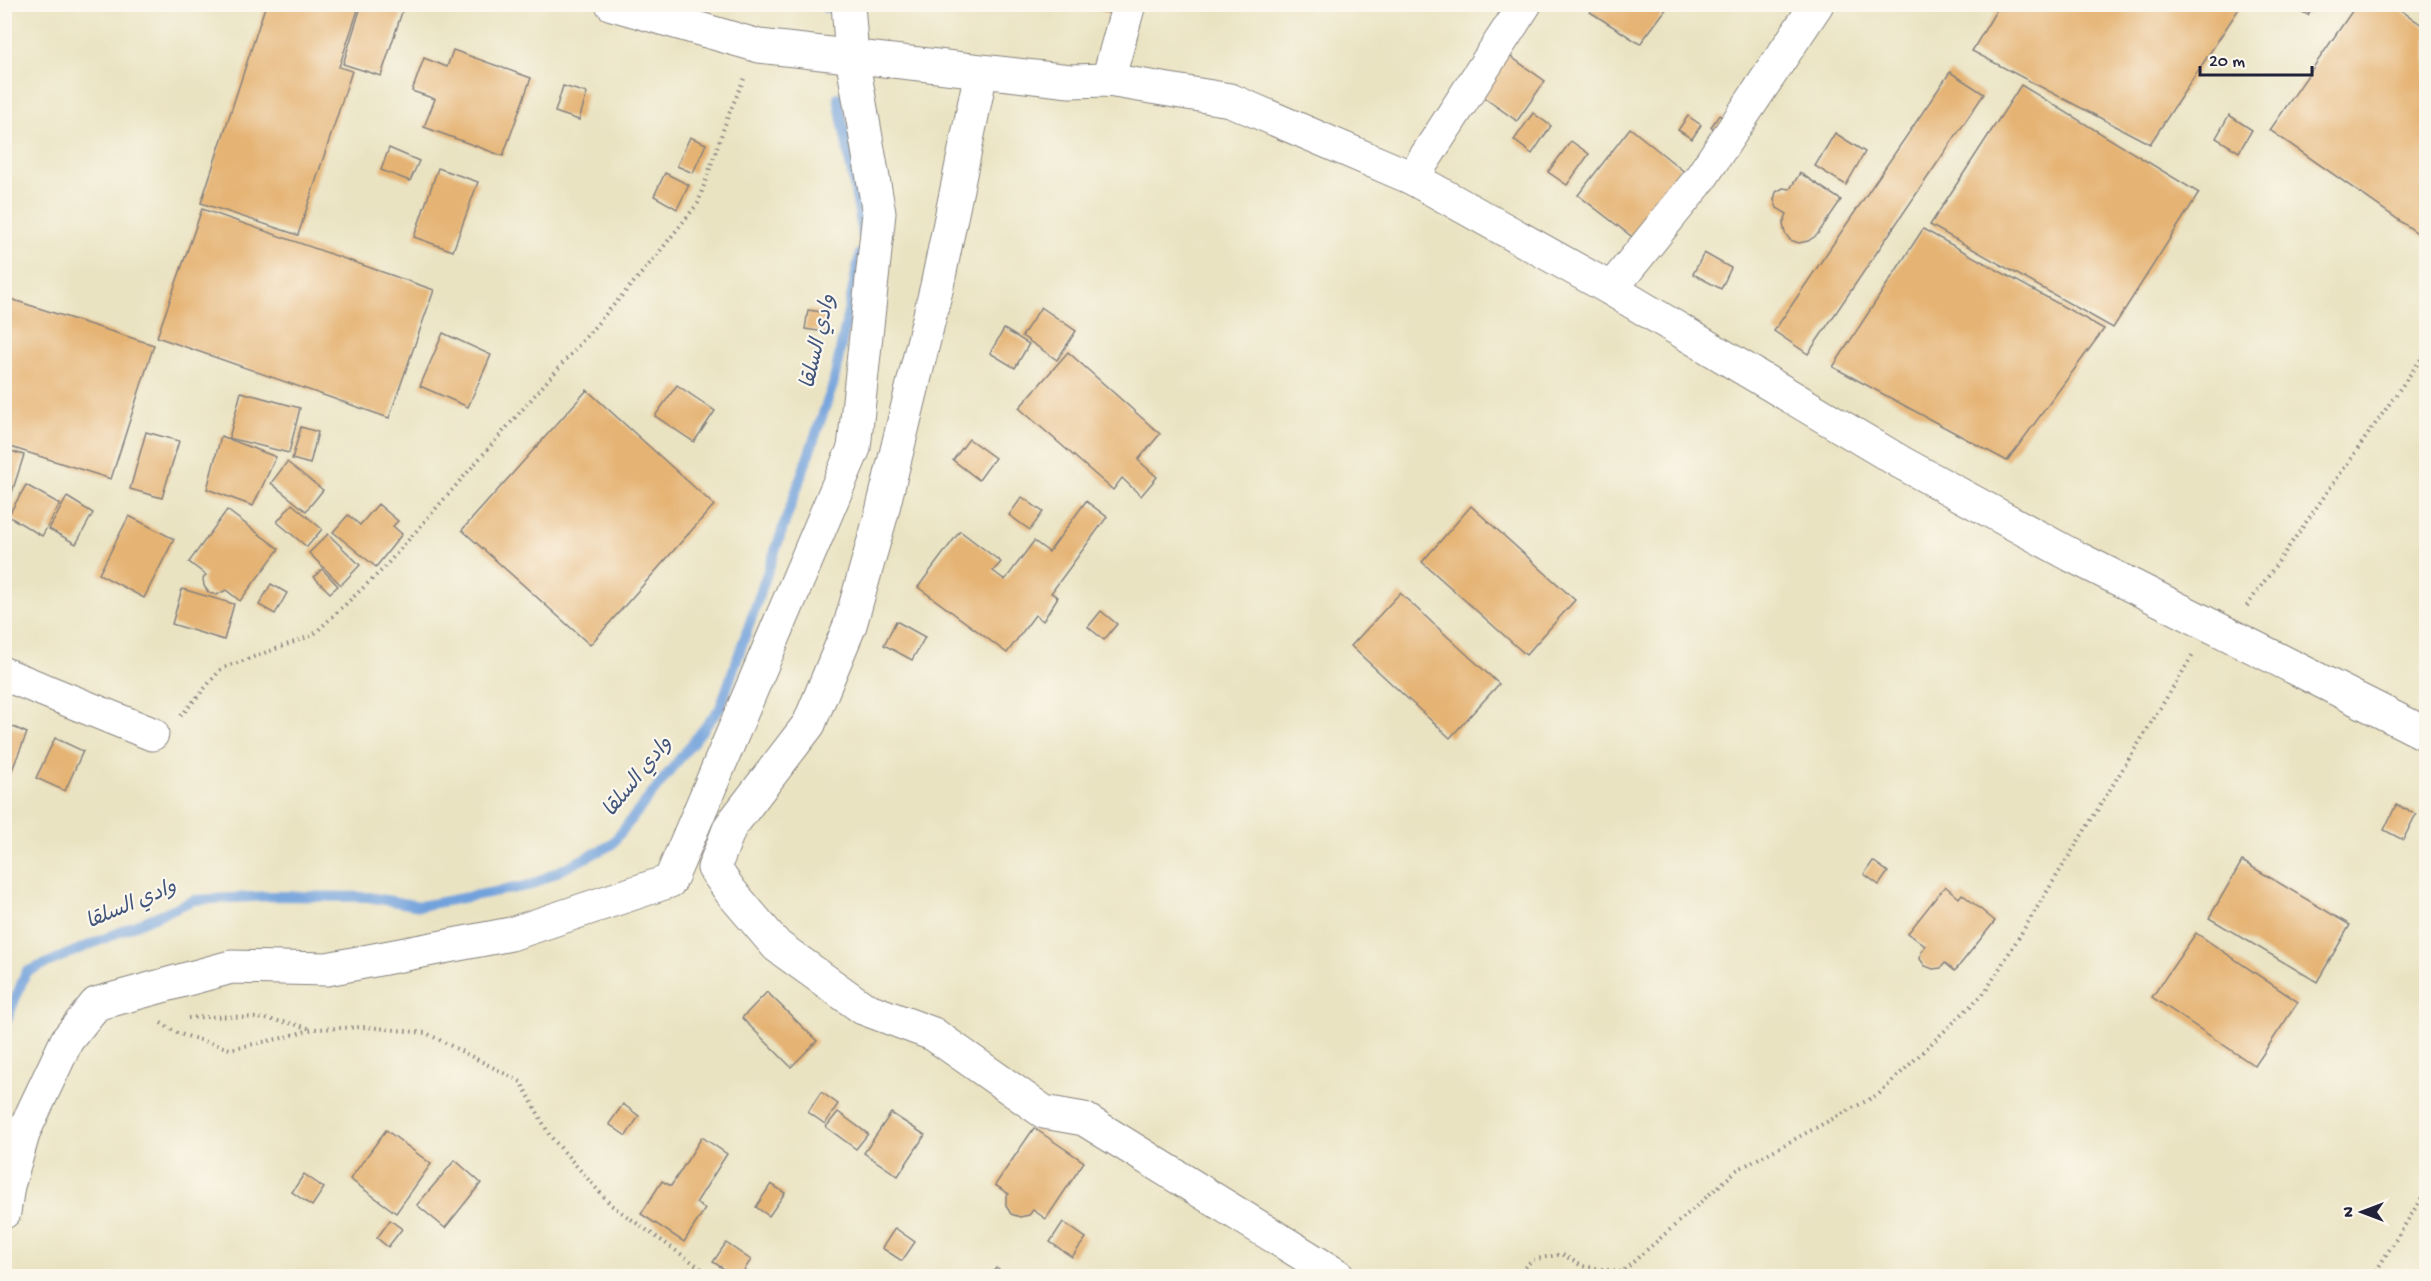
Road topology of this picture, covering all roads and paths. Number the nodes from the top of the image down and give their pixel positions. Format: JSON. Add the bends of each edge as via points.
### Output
{"nodes":[{"id":1,"x":612,"y":4,"type":"edge"},
{"id":2,"x":848,"y":4,"type":"edge"},
{"id":3,"x":1129,"y":4,"type":"edge"},
{"id":4,"x":1525,"y":4,"type":"edge"},
{"id":5,"x":1817,"y":4,"type":"edge"},
{"id":6,"x":759,"y":46,"type":"junction"},
{"id":7,"x":852,"y":57,"type":"junction"},
{"id":8,"x":981,"y":72,"type":"junction"},
{"id":9,"x":1108,"y":80,"type":"junction"},
{"id":10,"x":1412,"y":178,"type":"junction"},
{"id":11,"x":1611,"y":289,"type":"junction"},
{"id":12,"x":2427,"y":352,"type":"edge"},
{"id":13,"x":2220,"y":629,"type":"junction"},
{"id":14,"x":4,"y":674,"type":"edge"},
{"id":15,"x":2427,"y":734,"type":"edge"},
{"id":16,"x":152,"y":735,"type":"joint"},
{"id":17,"x":178,"y":1019,"type":"dead end"},
{"id":18,"x":168,"y":1020,"type":"dead end"},
{"id":19,"x":313,"y":1029,"type":"junction"},
{"id":20,"x":2427,"y":1191,"type":"edge"},
{"id":21,"x":4,"y":1212,"type":"edge"},
{"id":22,"x":711,"y":1276,"type":"edge"},
{"id":23,"x":1338,"y":1276,"type":"edge"},
{"id":24,"x":1516,"y":1276,"type":"edge"},
{"id":25,"x":2373,"y":1276,"type":"edge"}],
"edges":[{"from":1,"to":6,"type":"street"},
{"from":2,"to":7,"type":"street"},
{"from":3,"to":9,"type":"street"},
{"from":4,"to":10,"type":"street"},
{"from":5,"to":11,"type":"street","via":[[1700,179]]},
{"from":6,"to":7,"type":"street"},
{"from":6,"to":16,"type":"path","via":[[728,116],[698,203],[653,260],[383,569],[313,635],[221,669],[166,733]]},
{"from":7,"to":8,"type":"street"},
{"from":7,"to":21,"type":"street","via":[[879,213],[854,448],[670,881],[511,934],[327,969],[231,967],[96,1004],[67,1040],[24,1131]]},
{"from":8,"to":9,"type":"street","via":[[1070,81]]},
{"from":8,"to":23,"type":"street","via":[[937,286],[850,625],[809,724],[730,827],[714,868],[777,946],[863,1008],[933,1034],[1044,1112],[1084,1119]]},
{"from":9,"to":10,"type":"street","via":[[1230,100]]},
{"from":10,"to":11,"type":"street"},
{"from":11,"to":13,"type":"street","via":[[1902,463],[2071,555]]},
{"from":12,"to":13,"type":"path"},
{"from":13,"to":15,"type":"street"},
{"from":13,"to":24,"type":"path","via":[[1985,992],[1879,1095],[1737,1170],[1622,1272],[1582,1266],[1562,1254],[1532,1260]]},
{"from":14,"to":16,"type":"street"},
{"from":17,"to":19,"type":"path","via":[[218,1016],[286,1021]]},
{"from":18,"to":19,"type":"path","via":[[158,1021],[177,1033],[230,1049]]},
{"from":19,"to":22,"type":"path","via":[[367,1027],[426,1033],[520,1082],[550,1136],[611,1205]]},
{"from":20,"to":25,"type":"path"}]}
